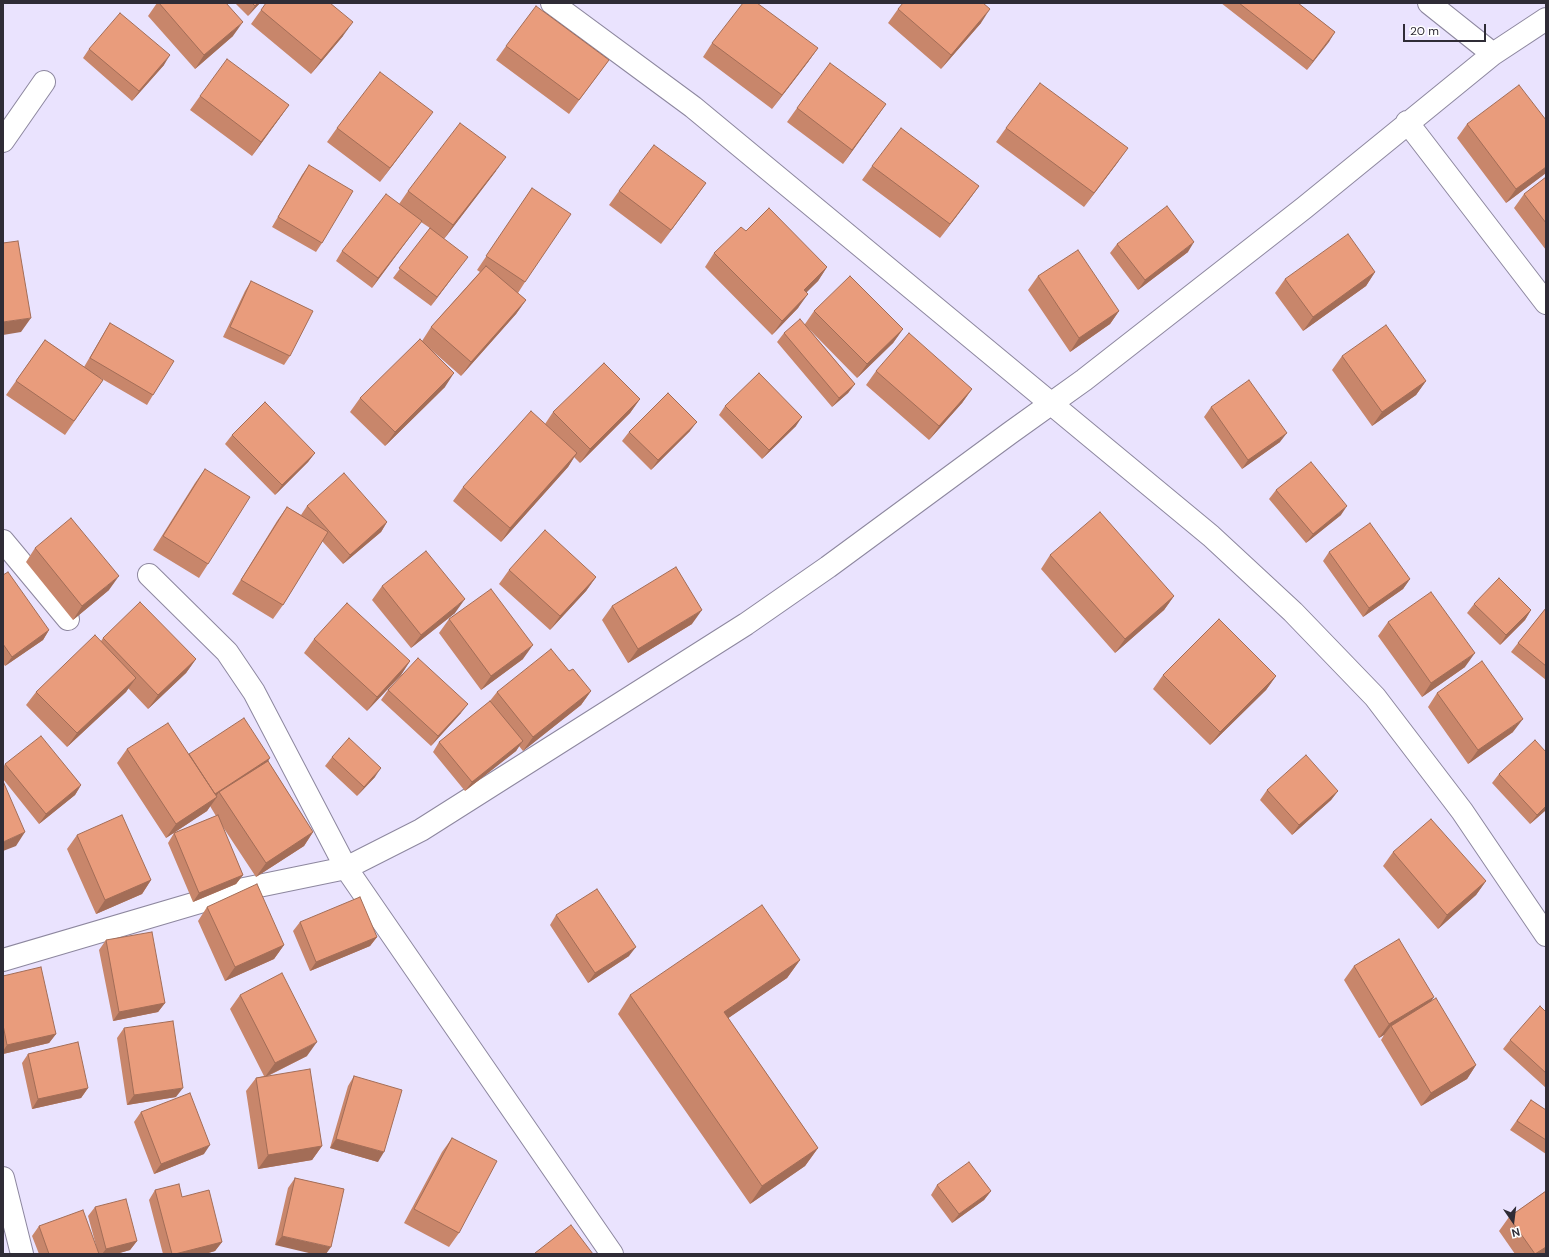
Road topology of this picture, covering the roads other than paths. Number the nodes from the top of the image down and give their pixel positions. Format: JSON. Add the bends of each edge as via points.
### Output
{"nodes":[{"id":1,"x":552,"y":3,"type":"edge"},
{"id":2,"x":1429,"y":3,"type":"edge"},
{"id":3,"x":1546,"y":19,"type":"edge"},
{"id":4,"x":1492,"y":54,"type":"junction"},
{"id":5,"x":44,"y":82,"type":"dead end"},
{"id":6,"x":1407,"y":122,"type":"junction"},
{"id":7,"x":3,"y":141,"type":"edge"},
{"id":8,"x":1546,"y":303,"type":"edge"},
{"id":9,"x":1050,"y":404,"type":"junction"},
{"id":10,"x":3,"y":541,"type":"edge"},
{"id":11,"x":149,"y":575,"type":"dead end"},
{"id":12,"x":68,"y":619,"type":"dead end"},
{"id":13,"x":346,"y":868,"type":"junction"},
{"id":14,"x":1546,"y":935,"type":"edge"},
{"id":15,"x":3,"y":960,"type":"edge"},
{"id":16,"x":3,"y":1178,"type":"edge"},
{"id":17,"x":22,"y":1254,"type":"edge"},
{"id":18,"x":612,"y":1254,"type":"edge"}],
"edges":[{"from":1,"to":9,"type":"street","via":[[693,107]]},
{"from":2,"to":4,"type":"street"},
{"from":3,"to":4,"type":"street"},
{"from":4,"to":6,"type":"street"},
{"from":5,"to":7,"type":"street"},
{"from":6,"to":8,"type":"street"},
{"from":6,"to":9,"type":"street","via":[[1298,213]]},
{"from":9,"to":13,"type":"street","via":[[746,624],[421,830]]},
{"from":9,"to":14,"type":"street","via":[[1211,536],[1293,612],[1375,697],[1462,811]]},
{"from":10,"to":12,"type":"street"},
{"from":11,"to":13,"type":"street","via":[[227,652],[254,692]]},
{"from":13,"to":15,"type":"street","via":[[244,889]]},
{"from":13,"to":18,"type":"street"},
{"from":16,"to":17,"type":"street"}]}
